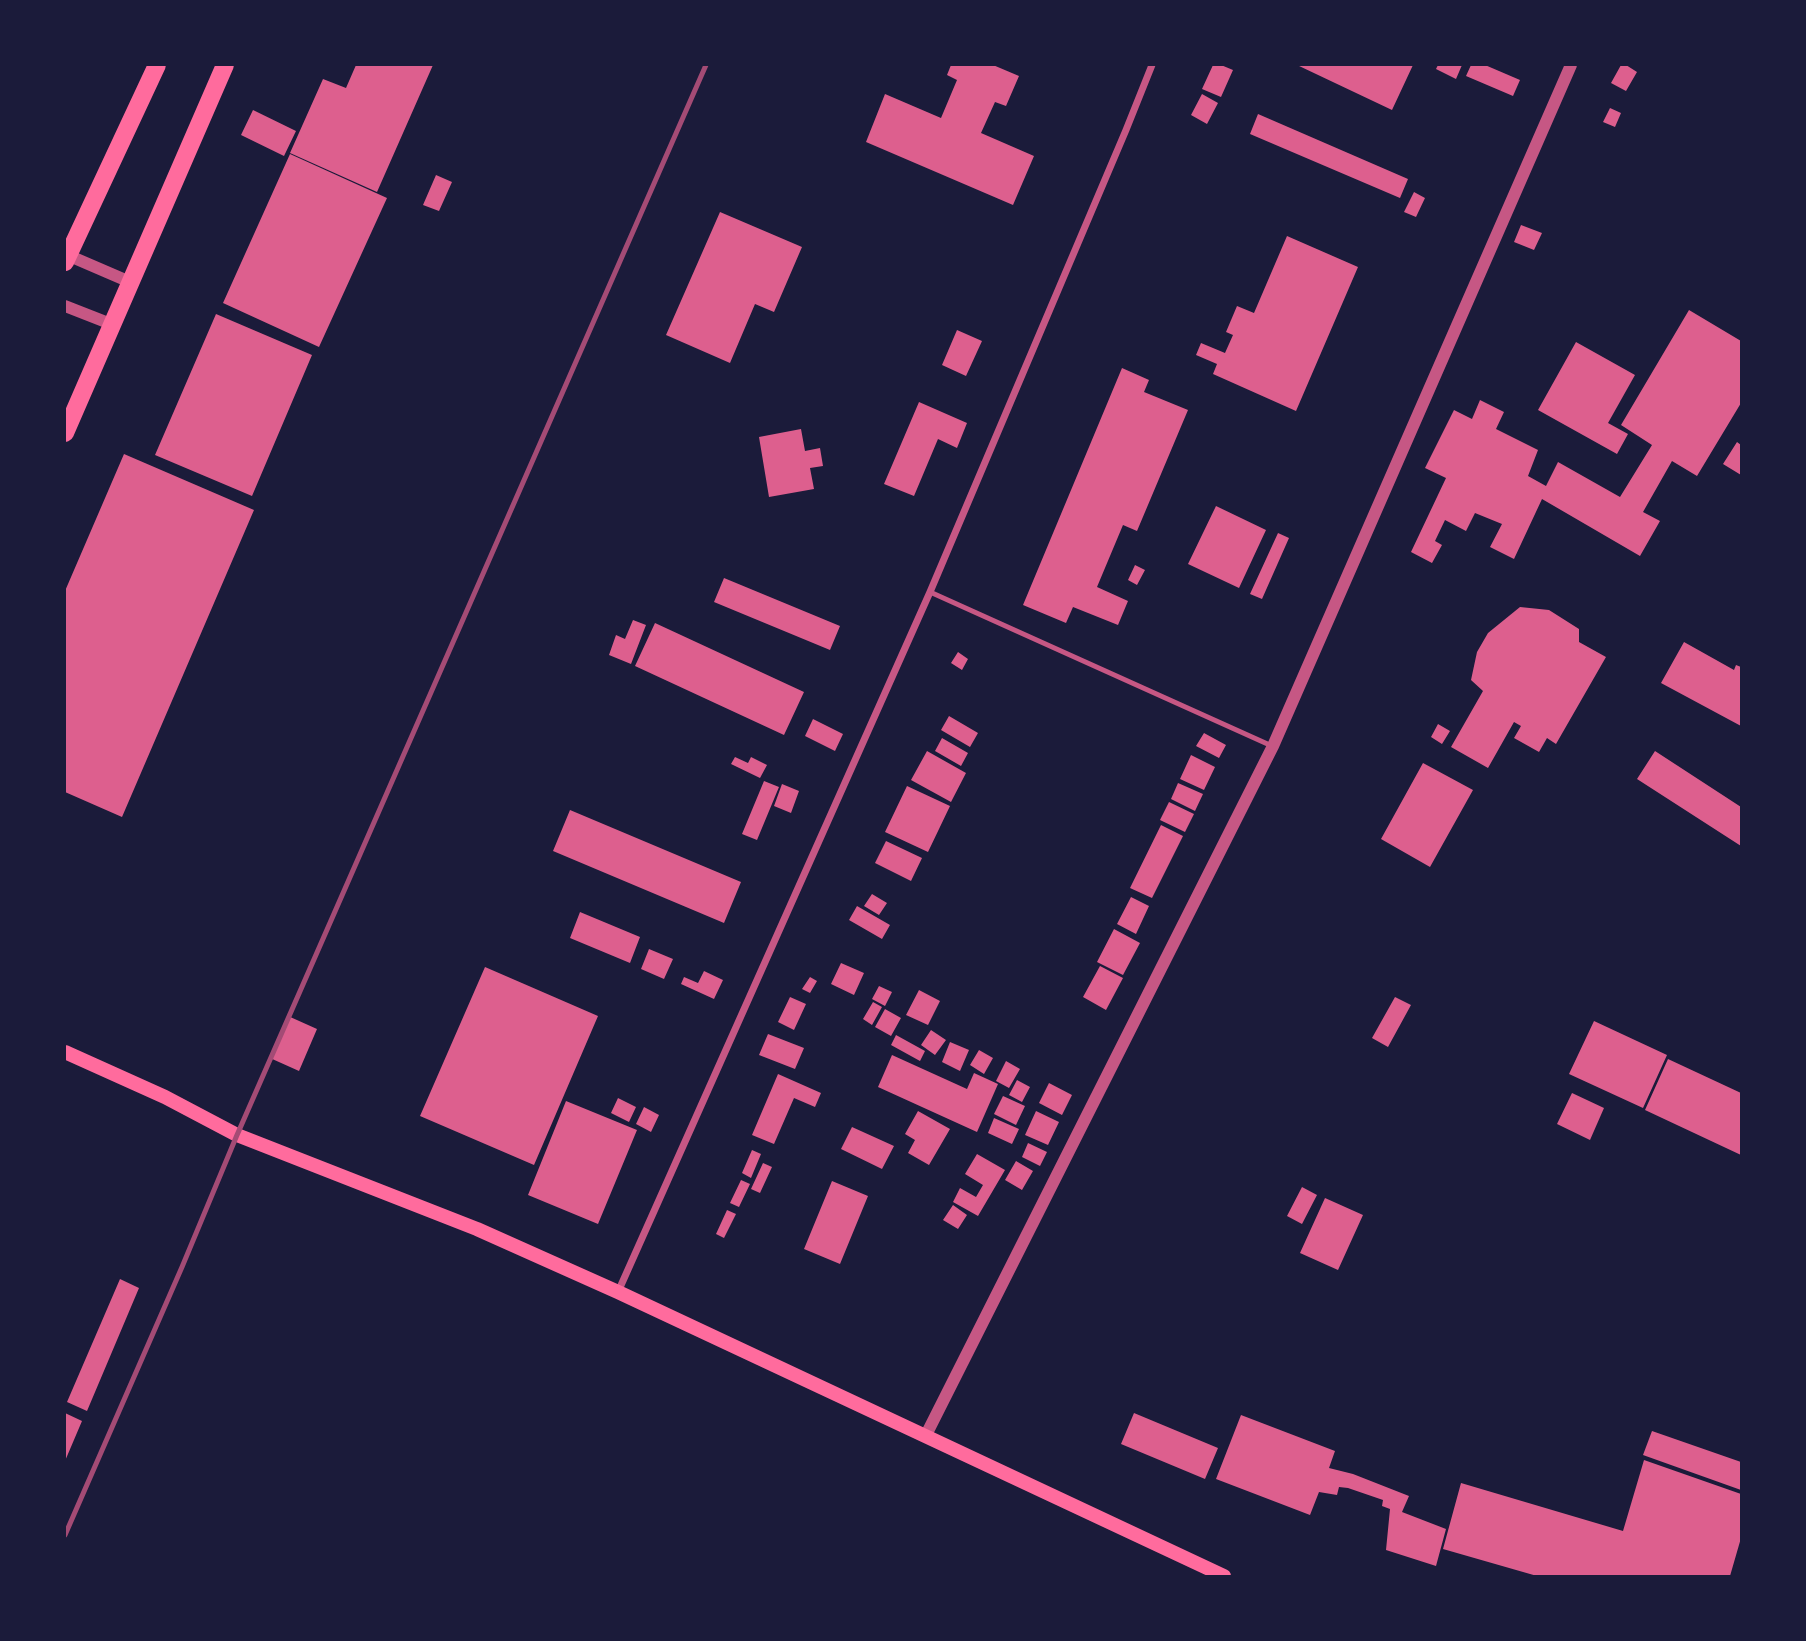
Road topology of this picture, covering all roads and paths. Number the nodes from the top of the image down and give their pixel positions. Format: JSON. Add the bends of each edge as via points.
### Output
{"nodes":[{"id":1,"x":157,"y":65,"type":"edge"},
{"id":2,"x":225,"y":65,"type":"edge"},
{"id":3,"x":1152,"y":65,"type":"edge"},
{"id":4,"x":1571,"y":65,"type":"edge"},
{"id":5,"x":66,"y":257,"type":"edge"},
{"id":6,"x":130,"y":282,"type":"junction"},
{"id":7,"x":65,"y":306,"type":"edge"},
{"id":8,"x":111,"y":324,"type":"junction"},
{"id":9,"x":65,"y":433,"type":"edge"},
{"id":10,"x":930,"y":592,"type":"junction"},
{"id":11,"x":1273,"y":747,"type":"junction"},
{"id":12,"x":65,"y":1052,"type":"edge"},
{"id":13,"x":618,"y":1292,"type":"junction"},
{"id":14,"x":926,"y":1435,"type":"junction"},
{"id":15,"x":1224,"y":1576,"type":"edge"}],
"edges":[{"from":1,"to":5,"type":"main road"},
{"from":2,"to":6,"type":"main road"},
{"from":3,"to":10,"type":"street"},
{"from":4,"to":11,"type":"street"},
{"from":5,"to":6,"type":"street"},
{"from":6,"to":8,"type":"main road"},
{"from":7,"to":8,"type":"street"},
{"from":8,"to":9,"type":"main road"},
{"from":10,"to":11,"type":"lane"},
{"from":10,"to":13,"type":"street"},
{"from":11,"to":14,"type":"street"},
{"from":12,"to":13,"type":"main road","via":[[237,1135],[477,1229]]},
{"from":13,"to":14,"type":"main road"},
{"from":14,"to":15,"type":"main road"}]}
